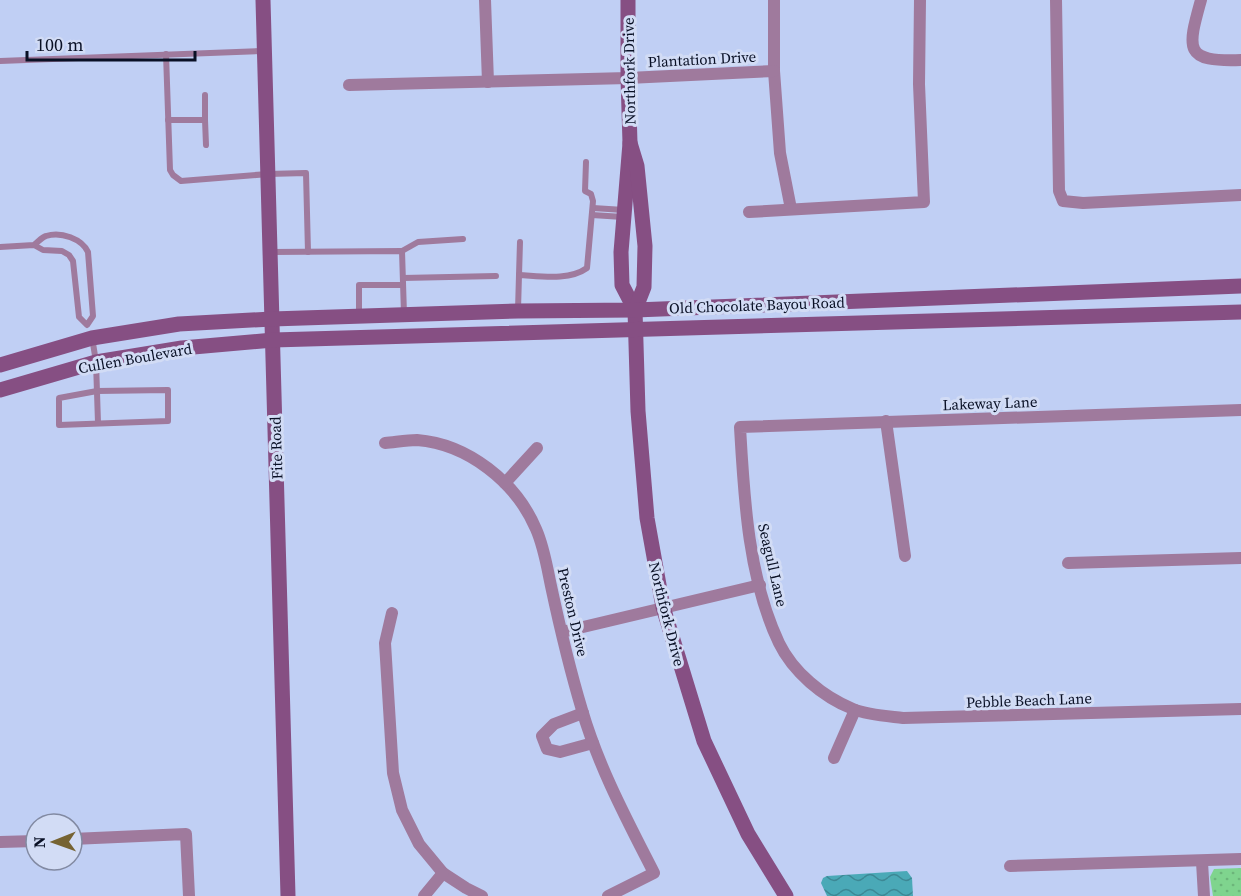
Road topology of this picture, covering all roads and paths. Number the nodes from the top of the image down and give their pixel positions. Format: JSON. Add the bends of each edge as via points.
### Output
{"nodes":[{"id":1,"x":263,"y":0,"type":"edge"},
{"id":2,"x":485,"y":0,"type":"edge"},
{"id":3,"x":628,"y":0,"type":"edge"},
{"id":4,"x":774,"y":0,"type":"edge"},
{"id":5,"x":920,"y":0,"type":"edge"},
{"id":6,"x":1056,"y":0,"type":"edge"},
{"id":7,"x":1201,"y":0,"type":"edge"},
{"id":8,"x":265,"y":51,"type":"junction"},
{"id":9,"x":166,"y":54,"type":"junction"},
{"id":10,"x":1241,"y":60,"type":"edge"},
{"id":11,"x":0,"y":61,"type":"edge"},
{"id":12,"x":774,"y":71,"type":"junction"},
{"id":13,"x":628,"y":78,"type":"junction"},
{"id":14,"x":488,"y":82,"type":"junction"},
{"id":15,"x":349,"y":85,"type":"dead end"},
{"id":16,"x":205,"y":95,"type":"dead end"},
{"id":17,"x":168,"y":120,"type":"junction"},
{"id":18,"x":205,"y":120,"type":"junction"},
{"id":19,"x":630,"y":143,"type":"junction"},
{"id":20,"x":206,"y":145,"type":"dead end"},
{"id":21,"x":586,"y":162,"type":"dead end"},
{"id":22,"x":268,"y":174,"type":"junction"},
{"id":23,"x":1241,"y":195,"type":"edge"},
{"id":24,"x":792,"y":209,"type":"junction"},
{"id":25,"x":592,"y":212,"type":"junction"},
{"id":26,"x":750,"y":212,"type":"dead end"},
{"id":27,"x":623,"y":213,"type":"junction"},
{"id":28,"x":69,"y":237,"type":"junction"},
{"id":29,"x":463,"y":239,"type":"dead end"},
{"id":30,"x":520,"y":242,"type":"dead end"},
{"id":31,"x":34,"y":245,"type":"junction"},
{"id":32,"x":0,"y":247,"type":"edge"},
{"id":33,"x":402,"y":251,"type":"junction"},
{"id":34,"x":64,"y":252,"type":"junction"},
{"id":35,"x":271,"y":252,"type":"junction"},
{"id":36,"x":308,"y":252,"type":"junction"},
{"id":37,"x":519,"y":275,"type":"junction"},
{"id":38,"x":496,"y":276,"type":"dead end"},
{"id":39,"x":403,"y":281,"type":"junction"},
{"id":40,"x":1241,"y":286,"type":"edge"},
{"id":41,"x":92,"y":292,"type":"junction"},
{"id":42,"x":76,"y":293,"type":"junction"},
{"id":43,"x":635,"y":310,"type":"junction"},
{"id":44,"x":518,"y":311,"type":"junction"},
{"id":45,"x":1241,"y":312,"type":"edge"},
{"id":46,"x":404,"y":314,"type":"junction"},
{"id":47,"x":359,"y":316,"type":"junction"},
{"id":48,"x":272,"y":319,"type":"junction"},
{"id":49,"x":635,"y":330,"type":"junction"},
{"id":50,"x":89,"y":331,"type":"junction"},
{"id":51,"x":273,"y":340,"type":"junction"},
{"id":52,"x":96,"y":362,"type":"junction"},
{"id":53,"x":0,"y":365,"type":"edge"},
{"id":54,"x":0,"y":390,"type":"edge"},
{"id":55,"x":97,"y":391,"type":"junction"},
{"id":56,"x":1241,"y":410,"type":"edge"},
{"id":57,"x":886,"y":421,"type":"junction"},
{"id":58,"x":98,"y":423,"type":"junction"},
{"id":59,"x":740,"y":427,"type":"joint"},
{"id":60,"x":385,"y":443,"type":"dead end"},
{"id":61,"x":537,"y":448,"type":"dead end"},
{"id":62,"x":505,"y":483,"type":"junction"},
{"id":63,"x":905,"y":556,"type":"dead end"},
{"id":64,"x":1241,"y":558,"type":"edge"},
{"id":65,"x":1068,"y":563,"type":"dead end"},
{"id":66,"x":760,"y":585,"type":"junction"},
{"id":67,"x":663,"y":608,"type":"junction"},
{"id":68,"x":392,"y":613,"type":"dead end"},
{"id":69,"x":562,"y":632,"type":"junction"},
{"id":70,"x":822,"y":693,"type":"joint"},
{"id":71,"x":1241,"y":709,"type":"edge"},
{"id":72,"x":855,"y":710,"type":"junction"},
{"id":73,"x":583,"y":713,"type":"junction"},
{"id":74,"x":593,"y":743,"type":"junction"},
{"id":75,"x":834,"y":758,"type":"dead end"},
{"id":76,"x":84,"y":838,"type":"edge"},
{"id":77,"x":24,"y":841,"type":"edge"},
{"id":78,"x":0,"y":842,"type":"edge"},
{"id":79,"x":1241,"y":859,"type":"edge"},
{"id":80,"x":1202,"y":862,"type":"junction"},
{"id":81,"x":1010,"y":866,"type":"dead end"},
{"id":82,"x":443,"y":873,"type":"junction"},
{"id":83,"x":189,"y":896,"type":"edge"},
{"id":84,"x":288,"y":896,"type":"edge"},
{"id":85,"x":424,"y":896,"type":"edge"},
{"id":86,"x":482,"y":896,"type":"edge"},
{"id":87,"x":608,"y":896,"type":"edge"},
{"id":88,"x":786,"y":896,"type":"edge"},
{"id":89,"x":1204,"y":896,"type":"edge"}],
"edges":[{"from":1,"to":8,"type":"main road","name":"Fite Road"},
{"from":2,"to":14,"type":"street"},
{"from":3,"to":13,"type":"main road","name":"Northfork Drive"},
{"from":4,"to":12,"type":"street"},
{"from":5,"to":24,"type":"street","via":[[924,202]]},
{"from":6,"to":23,"type":"street","via":[[1059,191],[1063,201]]},
{"from":7,"to":10,"type":"street","via":[[1192,37],[1194,50],[1214,61]]},
{"from":8,"to":9,"type":"lane"},
{"from":8,"to":22,"type":"main road","name":"Fite Road"},
{"from":9,"to":11,"type":"lane"},
{"from":9,"to":17,"type":"lane"},
{"from":12,"to":13,"type":"street","name":"Plantation Drive"},
{"from":12,"to":24,"type":"street","via":[[780,153]]},
{"from":13,"to":14,"type":"street","name":"Plantation Drive"},
{"from":13,"to":19,"type":"main road","name":"Northfork Drive"},
{"from":14,"to":15,"type":"street","name":"Plantation Drive"},
{"from":16,"to":18,"type":"lane"},
{"from":17,"to":18,"type":"lane"},
{"from":17,"to":22,"type":"lane","via":[[170,170],[181,181]]},
{"from":18,"to":20,"type":"lane"},
{"from":19,"to":27,"type":"main road","name":"Northfork Drive"},
{"from":19,"to":43,"type":"main road","name":"Northfork Drive","via":[[637,166],[645,246],[644,287]]},
{"from":21,"to":25,"type":"lane","via":[[585,191],[591,194]]},
{"from":22,"to":35,"type":"main road","name":"Fite Road"},
{"from":22,"to":36,"type":"lane","via":[[306,173]]},
{"from":24,"to":26,"type":"street"},
{"from":25,"to":27,"type":"lane"},
{"from":25,"to":37,"type":"lane","via":[[587,268],[579,274]]},
{"from":27,"to":43,"type":"main road","name":"Northfork Drive","via":[[622,285]]},
{"from":28,"to":31,"type":"lane","via":[[44,236]]},
{"from":28,"to":34,"type":"lane"},
{"from":28,"to":41,"type":"lane","via":[[84,244],[88,252]]},
{"from":29,"to":33,"type":"lane","via":[[418,242]]},
{"from":30,"to":37,"type":"lane"},
{"from":31,"to":32,"type":"lane"},
{"from":31,"to":34,"type":"lane"},
{"from":33,"to":36,"type":"lane"},
{"from":33,"to":39,"type":"lane"},
{"from":34,"to":42,"type":"lane","via":[[73,261]]},
{"from":35,"to":36,"type":"lane"},
{"from":35,"to":48,"type":"main road","name":"Fite Road"},
{"from":37,"to":44,"type":"lane"},
{"from":38,"to":39,"type":"lane"},
{"from":39,"to":46,"type":"lane"},
{"from":39,"to":47,"type":"lane","via":[[359,285]]},
{"from":40,"to":43,"type":"main road","name":"Old Chocolate Bayou Road"},
{"from":41,"to":42,"type":"lane"},
{"from":41,"to":50,"type":"lane"},
{"from":42,"to":50,"type":"lane","via":[[79,317]]},
{"from":43,"to":44,"type":"main road","name":"Old Chocolate Bayou Road"},
{"from":43,"to":49,"type":"main road","name":"Northfork Drive"},
{"from":44,"to":46,"type":"main road","name":"Old Chocolate Bayou Road"},
{"from":45,"to":49,"type":"main road","name":"Old Chocolate Bayou Road"},
{"from":46,"to":47,"type":"main road","name":"Old Chocolate Bayou Road"},
{"from":47,"to":48,"type":"main road","name":"Old Chocolate Bayou Road"},
{"from":48,"to":50,"type":"main road","name":"Cullen Boulevard"},
{"from":48,"to":51,"type":"main road","name":"Fite Road"},
{"from":49,"to":51,"type":"main road","name":"Old Chocolate Bayou Road"},
{"from":49,"to":67,"type":"main road","name":"Northfork Drive","via":[[647,518]]},
{"from":50,"to":52,"type":"lane"},
{"from":50,"to":53,"type":"main road","name":"Cullen Boulevard"},
{"from":51,"to":52,"type":"main road","name":"Cullen Boulevard","via":[[182,348]]},
{"from":51,"to":84,"type":"main road","name":"Fite Road"},
{"from":52,"to":54,"type":"main road","name":"Cullen Boulevard"},
{"from":52,"to":55,"type":"lane"},
{"from":55,"to":58,"type":"lane"},
{"from":55,"to":58,"type":"lane","via":[[58,398],[59,425]]},
{"from":55,"to":58,"type":"lane","via":[[168,390],[168,421]]},
{"from":56,"to":57,"type":"street","name":"Lakeway Lane"},
{"from":57,"to":59,"type":"street","name":"Lakeway Lane"},
{"from":57,"to":63,"type":"street"},
{"from":59,"to":66,"type":"street","name":"Seagull Lane","via":[[747,519]]},
{"from":60,"to":62,"type":"street","name":"Preston Drive","via":[[416,440],[440,444],[484,465]]},
{"from":61,"to":62,"type":"street"},
{"from":62,"to":69,"type":"street","name":"Preston Drive","via":[[536,528]]},
{"from":64,"to":65,"type":"street"},
{"from":66,"to":67,"type":"street"},
{"from":66,"to":70,"type":"street","name":"Seagull Lane","via":[[780,644]]},
{"from":67,"to":69,"type":"street"},
{"from":67,"to":88,"type":"main road","name":"Northfork Drive","via":[[704,741],[748,834]]},
{"from":68,"to":82,"type":"street","via":[[385,643],[393,773],[409,826]]},
{"from":69,"to":73,"type":"street","name":"Preston Drive"},
{"from":70,"to":72,"type":"street","name":"Pebble Beach Lane"},
{"from":71,"to":72,"type":"street","name":"Pebble Beach Lane","via":[[930,718]]},
{"from":72,"to":75,"type":"street"},
{"from":73,"to":74,"type":"street","name":"Preston Drive"},
{"from":73,"to":74,"type":"street","via":[[554,724],[542,736],[547,749],[560,752]]},
{"from":74,"to":87,"type":"street","name":"Preston Drive","via":[[654,873]]},
{"from":76,"to":83,"type":"street","via":[[186,834]]},
{"from":77,"to":78,"type":"street"},
{"from":79,"to":80,"type":"street"},
{"from":80,"to":81,"type":"street"},
{"from":80,"to":89,"type":"street"},
{"from":82,"to":85,"type":"street"},
{"from":82,"to":86,"type":"street"}]}
